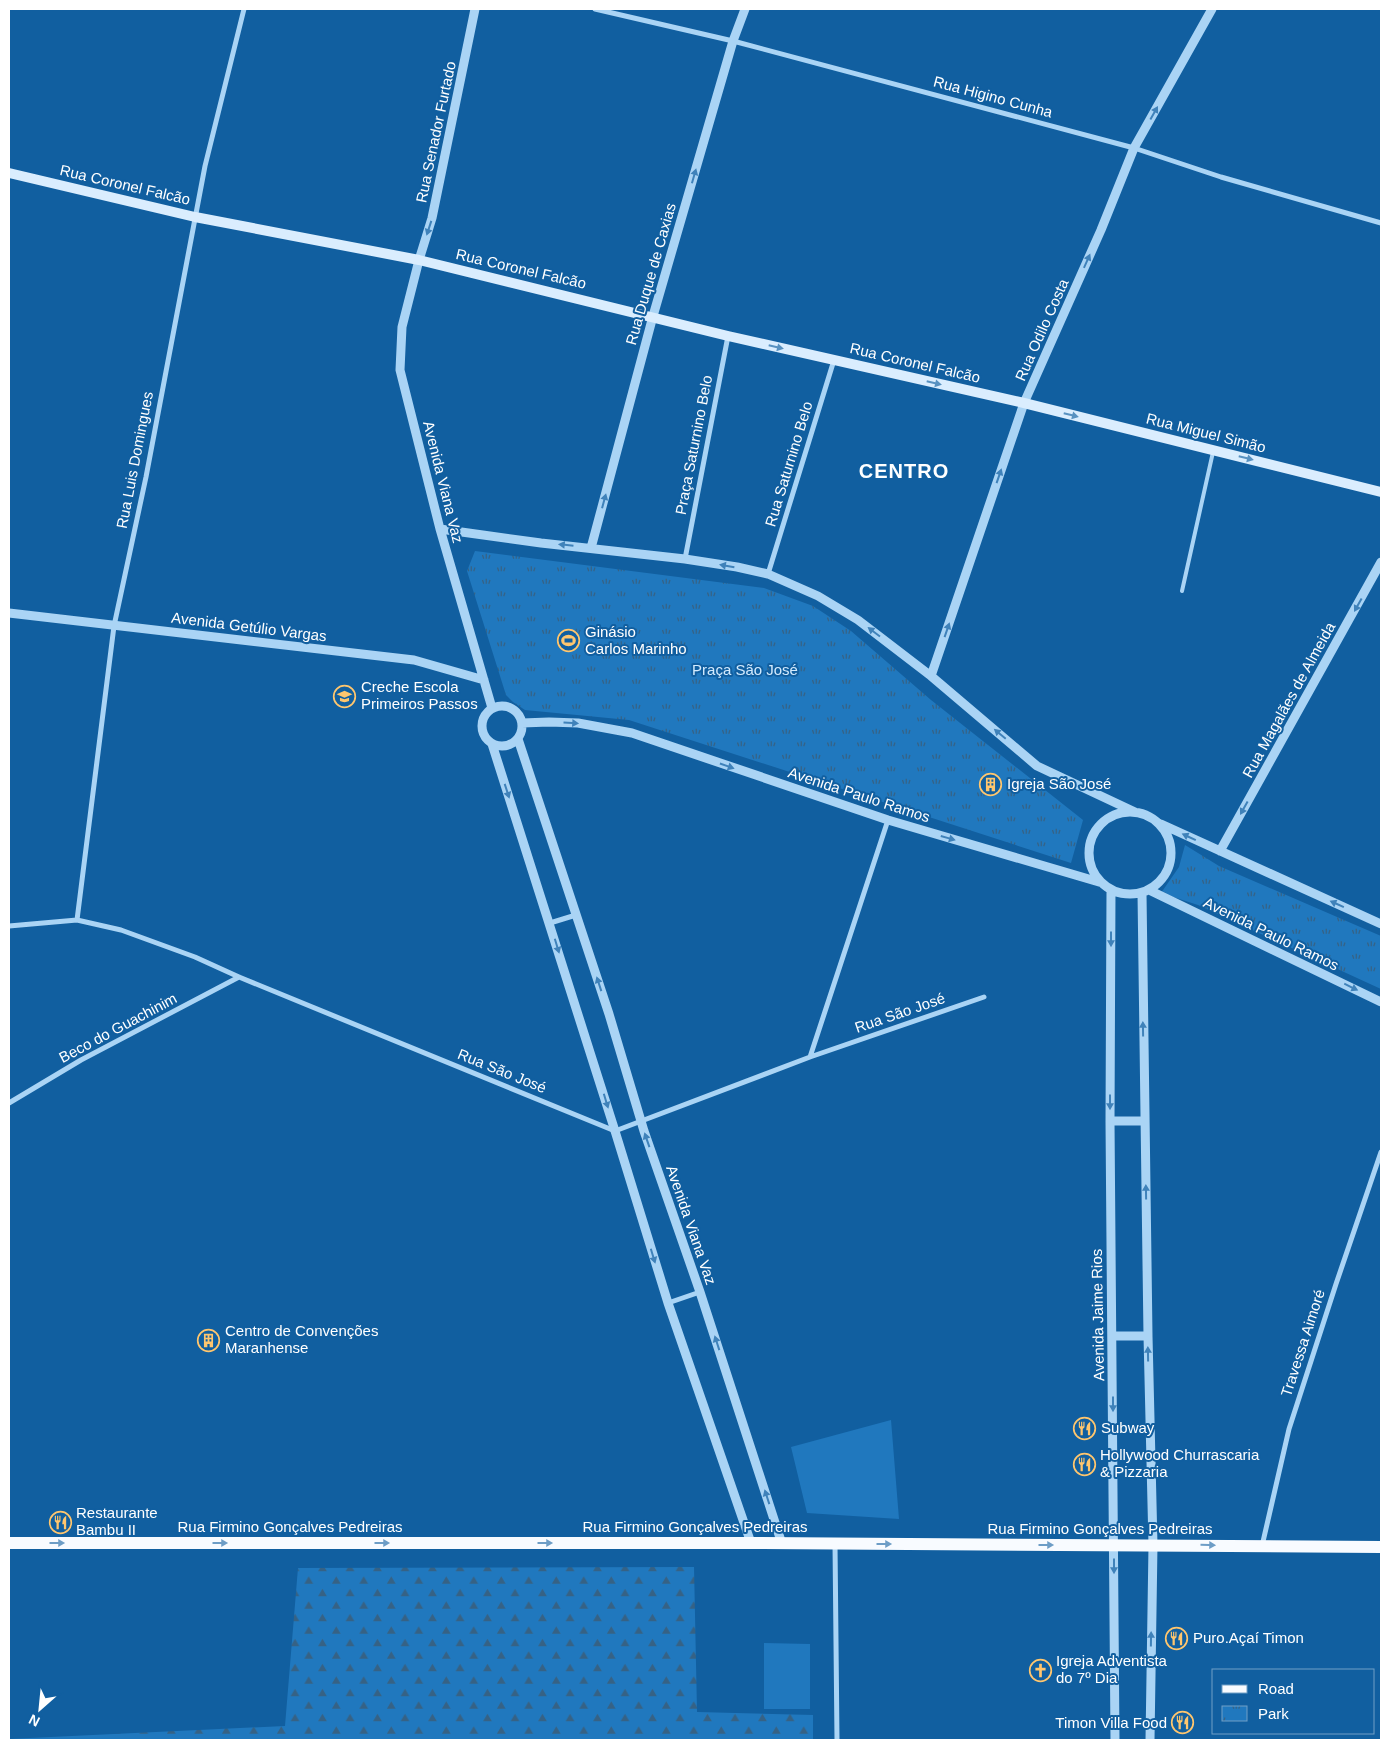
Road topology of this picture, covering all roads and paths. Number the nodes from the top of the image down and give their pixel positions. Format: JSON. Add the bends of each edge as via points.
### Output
{"nodes":[{"id":1,"x":244,"y":9,"type":"edge"},
{"id":2,"x":475,"y":9,"type":"edge"},
{"id":3,"x":595,"y":9,"type":"edge"},
{"id":4,"x":745,"y":9,"type":"edge"},
{"id":5,"x":1212,"y":9,"type":"edge"},
{"id":6,"x":734,"y":42,"type":"junction"},
{"id":7,"x":1134,"y":148,"type":"junction"},
{"id":8,"x":9,"y":173,"type":"edge"},
{"id":9,"x":195,"y":217,"type":"junction"},
{"id":10,"x":1381,"y":223,"type":"edge"},
{"id":11,"x":419,"y":260,"type":"junction"},
{"id":12,"x":653,"y":316,"type":"junction"},
{"id":13,"x":728,"y":336,"type":"junction"},
{"id":14,"x":834,"y":360,"type":"junction"},
{"id":15,"x":1024,"y":403,"type":"junction"},
{"id":16,"x":1214,"y":450,"type":"junction"},
{"id":17,"x":1381,"y":492,"type":"edge"},
{"id":18,"x":440,"y":529,"type":"junction"},
{"id":19,"x":591,"y":548,"type":"junction"},
{"id":20,"x":685,"y":559,"type":"junction"},
{"id":21,"x":1381,"y":562,"type":"edge"},
{"id":22,"x":768,"y":574,"type":"junction"},
{"id":23,"x":1182,"y":591,"type":"dead end"},
{"id":24,"x":9,"y":613,"type":"edge"},
{"id":25,"x":114,"y":626,"type":"junction"},
{"id":26,"x":931,"y":676,"type":"junction"},
{"id":27,"x":484,"y":680,"type":"junction"},
{"id":28,"x":492,"y":708,"type":"junction"},
{"id":29,"x":522,"y":723,"type":"junction"},
{"id":30,"x":518,"y":739,"type":"junction"},
{"id":31,"x":492,"y":744,"type":"junction"},
{"id":32,"x":1135,"y":812,"type":"junction"},
{"id":33,"x":888,"y":820,"type":"junction"},
{"id":34,"x":1157,"y":822,"type":"junction"},
{"id":35,"x":1220,"y":851,"type":"junction"},
{"id":36,"x":1099,"y":882,"type":"junction"},
{"id":37,"x":1111,"y":890,"type":"junction"},
{"id":38,"x":1145,"y":892,"type":"junction"},
{"id":39,"x":577,"y":915,"type":"junction"},
{"id":40,"x":77,"y":920,"type":"junction"},
{"id":41,"x":550,"y":923,"type":"junction"},
{"id":42,"x":1381,"y":924,"type":"edge"},
{"id":43,"x":9,"y":926,"type":"edge"},
{"id":44,"x":240,"y":977,"type":"junction"},
{"id":45,"x":984,"y":997,"type":"dead end"},
{"id":46,"x":1381,"y":1002,"type":"edge"},
{"id":47,"x":810,"y":1057,"type":"junction"},
{"id":48,"x":9,"y":1103,"type":"edge"},
{"id":49,"x":641,"y":1121,"type":"junction"},
{"id":50,"x":1110,"y":1121,"type":"junction"},
{"id":51,"x":1145,"y":1121,"type":"junction"},
{"id":52,"x":615,"y":1131,"type":"junction"},
{"id":53,"x":1381,"y":1152,"type":"edge"},
{"id":54,"x":700,"y":1292,"type":"junction"},
{"id":55,"x":668,"y":1303,"type":"junction"},
{"id":56,"x":1112,"y":1336,"type":"junction"},
{"id":57,"x":1148,"y":1336,"type":"junction"},
{"id":58,"x":9,"y":1543,"type":"edge"},
{"id":59,"x":751,"y":1543,"type":"junction"},
{"id":60,"x":782,"y":1544,"type":"junction"},
{"id":61,"x":835,"y":1544,"type":"junction"},
{"id":62,"x":1114,"y":1545,"type":"junction"},
{"id":63,"x":1153,"y":1545,"type":"junction"},
{"id":64,"x":1262,"y":1546,"type":"junction"},
{"id":65,"x":1381,"y":1547,"type":"edge"},
{"id":66,"x":837,"y":1740,"type":"edge"},
{"id":67,"x":1115,"y":1740,"type":"edge"},
{"id":68,"x":1150,"y":1740,"type":"edge"}],
"edges":[{"from":1,"to":9,"type":"street","name":"Rua Luis Domingues"},
{"from":2,"to":11,"type":"street","name":"Rua Senador Furtado","one_way":true,"via":[[432,218]]},
{"from":3,"to":6,"type":"street","name":"Rua Higino Cunha"},
{"from":4,"to":6,"type":"street","name":"Rua Duque de Caxias"},
{"from":7,"to":5,"type":"street","name":"Rua Odilo Costa","one_way":true},
{"from":6,"to":7,"type":"street","name":"Rua Higino Cunha"},
{"from":12,"to":6,"type":"street","name":"Rua Duque de Caxias","one_way":true},
{"from":7,"to":10,"type":"street","name":"Rua Higino Cunha"},
{"from":15,"to":7,"type":"street","name":"Rua Odilo Costa","one_way":true},
{"from":8,"to":9,"type":"main road","name":"Rua Coronel Falcão"},
{"from":9,"to":11,"type":"main road","name":"Rua Coronel Falcão"},
{"from":9,"to":25,"type":"street","name":"Rua Luis Domingues"},
{"from":11,"to":12,"type":"main road","name":"Rua Coronel Falcão"},
{"from":11,"to":18,"type":"street","name":"Avenida Viana Vaz","via":[[402,327],[400,370]]},
{"from":12,"to":13,"type":"main road","name":"Rua Coronel Falcão"},
{"from":19,"to":12,"type":"street","name":"Rua Duque de Caxias","one_way":true},
{"from":13,"to":14,"type":"main road","name":"Rua Coronel Falcão","one_way":true},
{"from":13,"to":20,"type":"street","name":"Praça Saturnino Belo"},
{"from":14,"to":15,"type":"main road","name":"Rua Coronel Falcão","one_way":true},
{"from":14,"to":22,"type":"street","name":"Rua Saturnino Belo"},
{"from":15,"to":16,"type":"main road","name":"Rua Miguel Simão","one_way":true},
{"from":26,"to":15,"type":"street","name":"Rua Odilo Costa","one_way":true},
{"from":16,"to":17,"type":"main road","name":"Rua Miguel Simão","one_way":true},
{"from":16,"to":23,"type":"lane"},
{"from":19,"to":18,"type":"street","one_way":true},
{"from":18,"to":27,"type":"street","name":"Avenida Viana Vaz"},
{"from":19,"to":20,"type":"street"},
{"from":22,"to":20,"type":"street","one_way":true},
{"from":21,"to":35,"type":"street","name":"Rua Magalães de Almeida","one_way":true},
{"from":26,"to":22,"type":"street","one_way":true,"via":[[858,620],[818,596]]},
{"from":24,"to":25,"type":"street","name":"Avenida Getúlio Vargas"},
{"from":25,"to":27,"type":"street","name":"Avenida Getúlio Vargas","via":[[414,660]]},
{"from":25,"to":40,"type":"street","name":"Rua Luis Domingues"},
{"from":32,"to":26,"type":"street","one_way":true,"via":[[1037,766]]},
{"from":27,"to":28,"type":"street","name":"Avenida Viana Vaz"},
{"from":28,"to":29,"type":"street","via":[[511,708]]},
{"from":28,"to":31,"type":"street","via":[[481,723],[484,736]]},
{"from":29,"to":30,"type":"street"},
{"from":29,"to":33,"type":"street","name":"Avenida Paulo Ramos","one_way":true,"via":[[578,723],[632,733]]},
{"from":30,"to":31,"type":"street","via":[[506,746]]},
{"from":30,"to":39,"type":"street","name":"Avenida Viana Vaz"},
{"from":31,"to":41,"type":"street","one_way":true},
{"from":32,"to":34,"type":"street"},
{"from":32,"to":36,"type":"street","via":[[1107,818],[1092,834],[1088,859]]},
{"from":33,"to":36,"type":"street","name":"Avenida Paulo Ramos","one_way":true},
{"from":33,"to":47,"type":"street"},
{"from":35,"to":34,"type":"street","one_way":true},
{"from":34,"to":38,"type":"street","via":[[1169,839],[1171,858],[1164,877]]},
{"from":42,"to":35,"type":"street","one_way":true},
{"from":36,"to":37,"type":"street"},
{"from":37,"to":38,"type":"street","via":[[1131,895]]},
{"from":37,"to":50,"type":"street","name":"Avenida Jaime Rios","one_way":true},
{"from":38,"to":46,"type":"street","name":"Avenida Paulo Ramos","one_way":true},
{"from":51,"to":38,"type":"street","one_way":true},
{"from":39,"to":41,"type":"street"},
{"from":49,"to":39,"type":"street","name":"Avenida Viana Vaz","one_way":true},
{"from":40,"to":43,"type":"street","name":"Rua São José"},
{"from":40,"to":44,"type":"street","name":"Rua São José","via":[[121,930]]},
{"from":41,"to":52,"type":"street","one_way":true},
{"from":44,"to":48,"type":"street","name":"Beco do Guachinim","via":[[81,1060]]},
{"from":44,"to":52,"type":"street","name":"Rua São José"},
{"from":45,"to":47,"type":"street","name":"Rua São José"},
{"from":47,"to":49,"type":"street","name":"Rua São José"},
{"from":49,"to":52,"type":"street","name":"Rua São José"},
{"from":54,"to":49,"type":"street","name":"Avenida Viana Vaz","one_way":true},
{"from":50,"to":51,"type":"street"},
{"from":50,"to":56,"type":"street","name":"Avenida Jaime Rios"},
{"from":57,"to":51,"type":"street","one_way":true},
{"from":52,"to":55,"type":"street","one_way":true},
{"from":53,"to":64,"type":"street","name":"Travessa Aimoré","via":[[1289,1429]]},
{"from":54,"to":55,"type":"street"},
{"from":60,"to":54,"type":"street","name":"Avenida Viana Vaz","one_way":true},
{"from":55,"to":59,"type":"street"},
{"from":56,"to":57,"type":"street"},
{"from":56,"to":62,"type":"street","name":"Avenida Jaime Rios","one_way":true},
{"from":63,"to":57,"type":"street","one_way":true},
{"from":58,"to":59,"type":"main road","name":"Rua Firmino Gonçalves Pedreiras","one_way":true},
{"from":59,"to":60,"type":"main road","name":"Rua Firmino Gonçalves Pedreiras"},
{"from":60,"to":61,"type":"main road","name":"Rua Firmino Gonçalves Pedreiras"},
{"from":61,"to":62,"type":"main road","name":"Rua Firmino Gonçalves Pedreiras","one_way":true},
{"from":61,"to":66,"type":"street"},
{"from":62,"to":63,"type":"main road","name":"Rua Firmino Gonçalves Pedreiras"},
{"from":62,"to":67,"type":"street","name":"Avenida Jaime Rios","one_way":true},
{"from":63,"to":64,"type":"main road","name":"Rua Firmino Gonçalves Pedreiras","one_way":true},
{"from":68,"to":63,"type":"street","one_way":true},
{"from":64,"to":65,"type":"main road","name":"Rua Firmino Gonçalves Pedreiras"}]}
